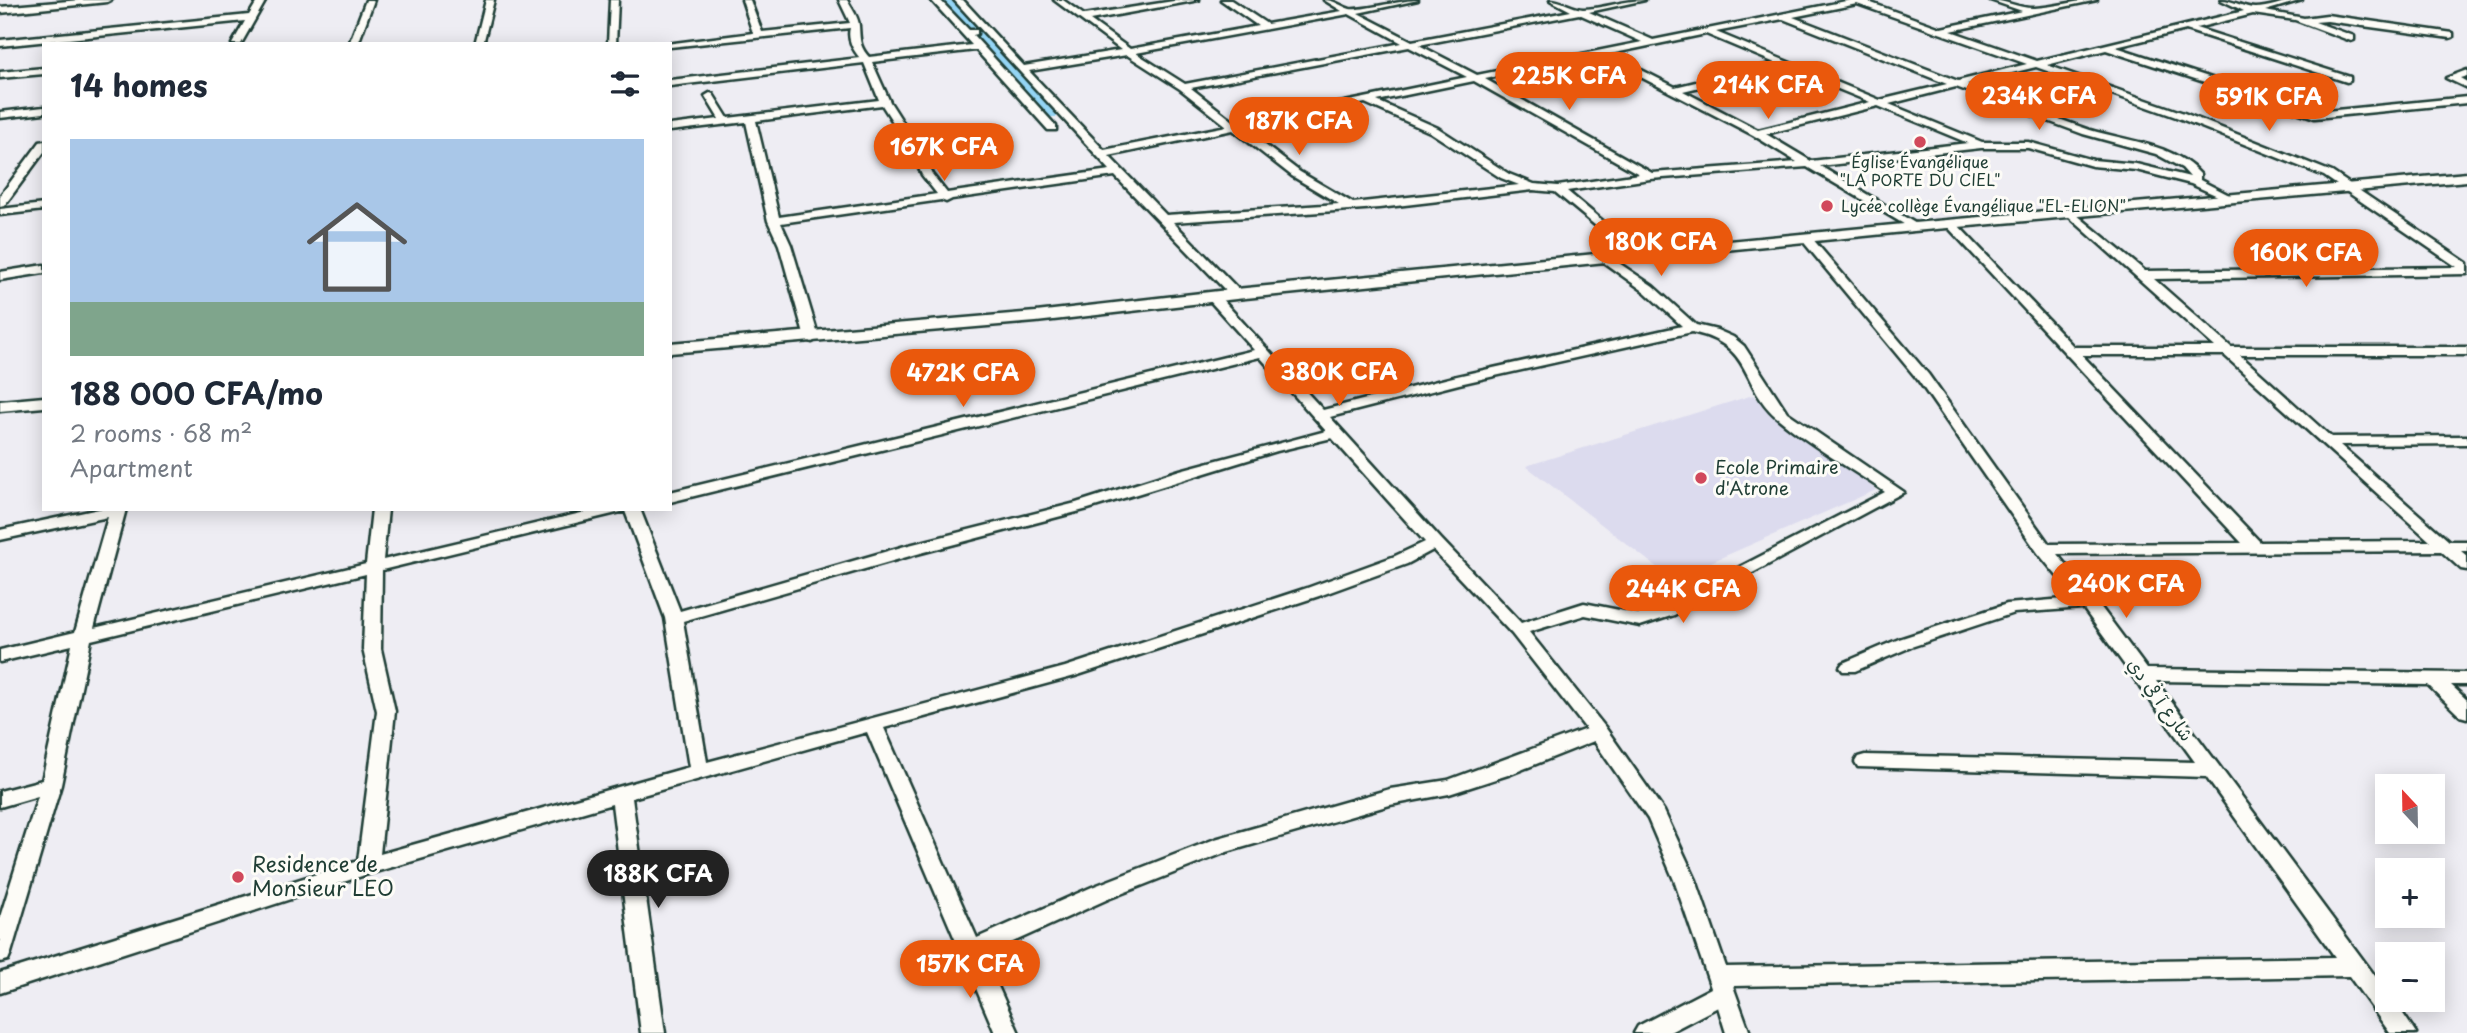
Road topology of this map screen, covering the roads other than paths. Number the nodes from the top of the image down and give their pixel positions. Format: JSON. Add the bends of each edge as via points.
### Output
{"nodes":[{"id":1,"x":107,"y":0,"type":"edge"},
{"id":2,"x":262,"y":0,"type":"edge"},
{"id":3,"x":370,"y":0,"type":"edge"},
{"id":4,"x":490,"y":0,"type":"edge"},
{"id":5,"x":614,"y":0,"type":"edge"},
{"id":6,"x":746,"y":0,"type":"edge"},
{"id":7,"x":843,"y":0,"type":"edge"},
{"id":8,"x":935,"y":0,"type":"edge"},
{"id":9,"x":958,"y":0,"type":"edge"},
{"id":10,"x":1058,"y":0,"type":"edge"},
{"id":11,"x":1195,"y":0,"type":"edge"},
{"id":12,"x":1226,"y":0,"type":"edge"},
{"id":13,"x":1328,"y":0,"type":"edge"},
{"id":14,"x":1414,"y":0,"type":"edge"},
{"id":15,"x":1554,"y":0,"type":"edge"},
{"id":16,"x":1641,"y":0,"type":"edge"},
{"id":17,"x":1857,"y":0,"type":"edge"},
{"id":18,"x":1994,"y":0,"type":"edge"},
{"id":19,"x":2093,"y":0,"type":"edge"},
{"id":20,"x":2225,"y":0,"type":"edge"},
{"id":21,"x":2298,"y":0,"type":"edge"},
{"id":22,"x":0,"y":10,"type":"edge"},
{"id":23,"x":1580,"y":11,"type":"junction"},
{"id":24,"x":2252,"y":11,"type":"junction"},
{"id":25,"x":1350,"y":12,"type":"junction"},
{"id":26,"x":2032,"y":12,"type":"junction"},
{"id":27,"x":1781,"y":15,"type":"junction"},
{"id":28,"x":1084,"y":18,"type":"junction"},
{"id":29,"x":249,"y":19,"type":"junction"},
{"id":30,"x":2305,"y":20,"type":"junction"},
{"id":31,"x":855,"y":25,"type":"junction"},
{"id":32,"x":1266,"y":27,"type":"junction"},
{"id":33,"x":2188,"y":27,"type":"junction"},
{"id":34,"x":1942,"y":30,"type":"junction"},
{"id":35,"x":985,"y":31,"type":"junction"},
{"id":36,"x":1705,"y":31,"type":"junction"},
{"id":37,"x":967,"y":33,"type":"junction"},
{"id":38,"x":758,"y":34,"type":"junction"},
{"id":39,"x":2450,"y":35,"type":"dead end"},
{"id":40,"x":2351,"y":38,"type":"dead end"},
{"id":41,"x":237,"y":42,"type":"edge"},
{"id":42,"x":354,"y":42,"type":"edge"},
{"id":43,"x":480,"y":42,"type":"edge"},
{"id":44,"x":612,"y":42,"type":"edge"},
{"id":45,"x":1650,"y":42,"type":"junction"},
{"id":46,"x":0,"y":43,"type":"edge"},
{"id":47,"x":1412,"y":43,"type":"junction"},
{"id":48,"x":672,"y":44,"type":"edge"},
{"id":49,"x":978,"y":47,"type":"junction"},
{"id":50,"x":2109,"y":48,"type":"junction"},
{"id":51,"x":1129,"y":52,"type":"junction"},
{"id":52,"x":1601,"y":53,"type":"junction"},
{"id":53,"x":867,"y":60,"type":"junction"},
{"id":54,"x":1784,"y":64,"type":"junction"},
{"id":55,"x":2037,"y":64,"type":"junction"},
{"id":56,"x":1020,"y":69,"type":"junction"},
{"id":57,"x":42,"y":71,"type":"edge"},
{"id":58,"x":2467,"y":73,"type":"edge"},
{"id":59,"x":0,"y":75,"type":"edge"},
{"id":60,"x":1473,"y":79,"type":"junction"},
{"id":61,"x":2347,"y":79,"type":"dead end"},
{"id":62,"x":672,"y":83,"type":"edge"},
{"id":63,"x":1957,"y":84,"type":"junction"},
{"id":64,"x":2467,"y":85,"type":"edge"},
{"id":65,"x":1183,"y":87,"type":"junction"},
{"id":66,"x":1676,"y":90,"type":"junction"},
{"id":67,"x":710,"y":96,"type":"dead end"},
{"id":68,"x":2467,"y":100,"type":"edge"},
{"id":69,"x":1368,"y":101,"type":"junction"},
{"id":70,"x":885,"y":102,"type":"junction"},
{"id":71,"x":1877,"y":103,"type":"junction"},
{"id":72,"x":42,"y":110,"type":"edge"},
{"id":73,"x":0,"y":115,"type":"edge"},
{"id":74,"x":750,"y":118,"type":"junction"},
{"id":75,"x":725,"y":121,"type":"junction"},
{"id":76,"x":672,"y":128,"type":"edge"},
{"id":77,"x":1052,"y":128,"type":"dead end"},
{"id":78,"x":1234,"y":129,"type":"junction"},
{"id":79,"x":1757,"y":132,"type":"junction"},
{"id":80,"x":1981,"y":145,"type":"junction"},
{"id":81,"x":1101,"y":154,"type":"junction"},
{"id":82,"x":40,"y":156,"type":"edge"},
{"id":83,"x":1808,"y":164,"type":"junction"},
{"id":84,"x":1118,"y":173,"type":"junction"},
{"id":85,"x":1650,"y":176,"type":"junction"},
{"id":86,"x":2467,"y":177,"type":"edge"},
{"id":87,"x":2195,"y":182,"type":"junction"},
{"id":88,"x":1533,"y":187,"type":"junction"},
{"id":89,"x":1558,"y":189,"type":"junction"},
{"id":90,"x":2350,"y":189,"type":"junction"},
{"id":91,"x":946,"y":199,"type":"junction"},
{"id":92,"x":2231,"y":199,"type":"junction"},
{"id":93,"x":0,"y":204,"type":"edge"},
{"id":94,"x":1351,"y":206,"type":"junction"},
{"id":95,"x":42,"y":207,"type":"edge"},
{"id":96,"x":0,"y":212,"type":"edge"},
{"id":97,"x":2071,"y":213,"type":"junction"},
{"id":98,"x":1162,"y":219,"type":"junction"},
{"id":99,"x":774,"y":221,"type":"junction"},
{"id":100,"x":1951,"y":224,"type":"junction"},
{"id":101,"x":1914,"y":228,"type":"junction"},
{"id":102,"x":1807,"y":239,"type":"junction"},
{"id":103,"x":1637,"y":256,"type":"junction"},
{"id":104,"x":1607,"y":259,"type":"junction"},
{"id":105,"x":42,"y":269,"type":"edge"},
{"id":106,"x":2467,"y":269,"type":"edge"},
{"id":107,"x":2144,"y":275,"type":"junction"},
{"id":108,"x":0,"y":276,"type":"edge"},
{"id":109,"x":1236,"y":294,"type":"junction"},
{"id":110,"x":1214,"y":298,"type":"junction"},
{"id":111,"x":1692,"y":328,"type":"junction"},
{"id":112,"x":812,"y":338,"type":"junction"},
{"id":113,"x":672,"y":348,"type":"edge"},
{"id":114,"x":2073,"y":351,"type":"junction"},
{"id":115,"x":2229,"y":351,"type":"junction"},
{"id":116,"x":1264,"y":352,"type":"junction"},
{"id":117,"x":2467,"y":352,"type":"edge"},
{"id":118,"x":42,"y":402,"type":"edge"},
{"id":119,"x":0,"y":406,"type":"edge"},
{"id":120,"x":1322,"y":415,"type":"junction"},
{"id":121,"x":1336,"y":433,"type":"junction"},
{"id":122,"x":2467,"y":440,"type":"edge"},
{"id":123,"x":2325,"y":441,"type":"junction"},
{"id":124,"x":672,"y":497,"type":"edge"},
{"id":125,"x":113,"y":511,"type":"edge"},
{"id":126,"x":118,"y":511,"type":"edge"},
{"id":127,"x":380,"y":511,"type":"edge"},
{"id":128,"x":611,"y":511,"type":"edge"},
{"id":129,"x":633,"y":511,"type":"edge"},
{"id":130,"x":0,"y":535,"type":"edge"},
{"id":131,"x":1435,"y":543,"type":"junction"},
{"id":132,"x":2254,"y":546,"type":"junction"},
{"id":133,"x":2467,"y":546,"type":"edge"},
{"id":134,"x":2445,"y":547,"type":"junction"},
{"id":135,"x":2044,"y":549,"type":"junction"},
{"id":136,"x":2467,"y":565,"type":"edge"},
{"id":137,"x":374,"y":567,"type":"junction"},
{"id":138,"x":2088,"y":602,"type":"junction"},
{"id":139,"x":674,"y":618,"type":"junction"},
{"id":140,"x":1518,"y":630,"type":"junction"},
{"id":141,"x":83,"y":636,"type":"junction"},
{"id":142,"x":0,"y":656,"type":"edge"},
{"id":143,"x":1849,"y":667,"type":"dead end"},
{"id":144,"x":2143,"y":675,"type":"junction"},
{"id":145,"x":2434,"y":679,"type":"junction"},
{"id":146,"x":2467,"y":679,"type":"edge"},
{"id":147,"x":2467,"y":711,"type":"edge"},
{"id":148,"x":873,"y":723,"type":"junction"},
{"id":149,"x":1598,"y":732,"type":"junction"},
{"id":150,"x":1865,"y":762,"type":"dead end"},
{"id":151,"x":2210,"y":770,"type":"junction"},
{"id":152,"x":699,"y":772,"type":"junction"},
{"id":153,"x":51,"y":785,"type":"junction"},
{"id":154,"x":621,"y":793,"type":"junction"},
{"id":155,"x":0,"y":799,"type":"edge"},
{"id":156,"x":368,"y":866,"type":"junction"},
{"id":157,"x":973,"y":950,"type":"junction"},
{"id":158,"x":0,"y":953,"type":"edge"},
{"id":159,"x":2354,"y":966,"type":"junction"},
{"id":160,"x":0,"y":983,"type":"edge"},
{"id":161,"x":1721,"y":985,"type":"junction"},
{"id":162,"x":647,"y":1032,"type":"edge"},
{"id":163,"x":1007,"y":1033,"type":"edge"},
{"id":164,"x":1646,"y":1033,"type":"edge"},
{"id":165,"x":1738,"y":1033,"type":"edge"},
{"id":166,"x":2404,"y":1033,"type":"edge"}],
"edges":[{"from":1,"to":22,"type":"street"},
{"from":2,"to":29,"type":"street"},
{"from":3,"to":42,"type":"street"},
{"from":4,"to":43,"type":"street"},
{"from":5,"to":44,"type":"street"},
{"from":6,"to":38,"type":"street"},
{"from":7,"to":31,"type":"street"},
{"from":8,"to":37,"type":"street"},
{"from":9,"to":35,"type":"street"},
{"from":10,"to":28,"type":"street"},
{"from":11,"to":28,"type":"street"},
{"from":12,"to":32,"type":"street"},
{"from":13,"to":25,"type":"street"},
{"from":14,"to":25,"type":"street"},
{"from":15,"to":23,"type":"street"},
{"from":16,"to":23,"type":"street"},
{"from":17,"to":27,"type":"street"},
{"from":17,"to":34,"type":"street"},
{"from":18,"to":26,"type":"street"},
{"from":19,"to":26,"type":"street"},
{"from":20,"to":24,"type":"street"},
{"from":21,"to":24,"type":"street"},
{"from":23,"to":45,"type":"street"},
{"from":23,"to":47,"type":"street"},
{"from":24,"to":30,"type":"street"},
{"from":24,"to":33,"type":"street"},
{"from":25,"to":32,"type":"street"},
{"from":25,"to":47,"type":"street"},
{"from":26,"to":34,"type":"street"},
{"from":27,"to":36,"type":"street"},
{"from":27,"to":63,"type":"street"},
{"from":28,"to":51,"type":"street"},
{"from":29,"to":41,"type":"street"},
{"from":29,"to":46,"type":"street"},
{"from":30,"to":39,"type":"street","via":[[2327,18]]},
{"from":30,"to":40,"type":"street"},
{"from":31,"to":38,"type":"street"},
{"from":31,"to":53,"type":"street","via":[[858,50]]},
{"from":32,"to":51,"type":"street"},
{"from":33,"to":50,"type":"street"},
{"from":33,"to":61,"type":"street"},
{"from":34,"to":55,"type":"street"},
{"from":35,"to":37,"type":"street"},
{"from":35,"to":56,"type":"street"},
{"from":36,"to":45,"type":"street"},
{"from":36,"to":54,"type":"street"},
{"from":37,"to":49,"type":"street"},
{"from":38,"to":48,"type":"street"},
{"from":45,"to":52,"type":"street"},
{"from":47,"to":60,"type":"street"},
{"from":47,"to":65,"type":"street"},
{"from":49,"to":53,"type":"street"},
{"from":49,"to":77,"type":"street"},
{"from":50,"to":55,"type":"street"},
{"from":50,"to":68,"type":"street","via":[[2315,116]]},
{"from":51,"to":56,"type":"street"},
{"from":51,"to":65,"type":"street"},
{"from":52,"to":60,"type":"street"},
{"from":52,"to":66,"type":"street"},
{"from":53,"to":62,"type":"street"},
{"from":53,"to":70,"type":"street"},
{"from":54,"to":66,"type":"street"},
{"from":54,"to":71,"type":"street"},
{"from":55,"to":63,"type":"street"},
{"from":55,"to":90,"type":"street","via":[[2302,163]]},
{"from":56,"to":81,"type":"street"},
{"from":57,"to":59,"type":"street"},
{"from":58,"to":64,"type":"street","via":[[2451,78]]},
{"from":60,"to":69,"type":"street"},
{"from":60,"to":85,"type":"street"},
{"from":63,"to":71,"type":"street"},
{"from":63,"to":87,"type":"street","via":[[2087,132],[2160,152],[2186,166]]},
{"from":65,"to":78,"type":"street"},
{"from":66,"to":79,"type":"street"},
{"from":67,"to":75,"type":"street"},
{"from":69,"to":78,"type":"street"},
{"from":69,"to":88,"type":"street","via":[[1434,130],[1505,176]]},
{"from":70,"to":74,"type":"street"},
{"from":70,"to":91,"type":"street"},
{"from":71,"to":79,"type":"street"},
{"from":71,"to":80,"type":"street"},
{"from":72,"to":73,"type":"street"},
{"from":74,"to":75,"type":"street"},
{"from":74,"to":99,"type":"street"},
{"from":75,"to":76,"type":"street"},
{"from":78,"to":81,"type":"street"},
{"from":78,"to":94,"type":"street","via":[[1296,174]]},
{"from":79,"to":83,"type":"street"},
{"from":80,"to":83,"type":"street"},
{"from":80,"to":87,"type":"street","via":[[2028,145],[2092,163],[2136,167]]},
{"from":81,"to":84,"type":"street"},
{"from":82,"to":93,"type":"street"},
{"from":83,"to":85,"type":"street"},
{"from":83,"to":101,"type":"street"},
{"from":84,"to":91,"type":"street"},
{"from":84,"to":98,"type":"street"},
{"from":85,"to":89,"type":"street"},
{"from":86,"to":90,"type":"street"},
{"from":87,"to":92,"type":"street"},
{"from":88,"to":89,"type":"street"},
{"from":88,"to":94,"type":"street"},
{"from":89,"to":103,"type":"street"},
{"from":90,"to":92,"type":"street"},
{"from":90,"to":106,"type":"street"},
{"from":91,"to":99,"type":"street"},
{"from":92,"to":97,"type":"street"},
{"from":94,"to":98,"type":"street"},
{"from":95,"to":96,"type":"street"},
{"from":97,"to":100,"type":"street"},
{"from":97,"to":107,"type":"street"},
{"from":98,"to":109,"type":"street"},
{"from":99,"to":112,"type":"street"},
{"from":100,"to":101,"type":"street"},
{"from":100,"to":114,"type":"street"},
{"from":101,"to":102,"type":"street"},
{"from":102,"to":103,"type":"street"},
{"from":102,"to":135,"type":"street","name":"شارع آ في دي","via":[[1923,377]]},
{"from":103,"to":104,"type":"street"},
{"from":104,"to":109,"type":"street"},
{"from":104,"to":111,"type":"street"},
{"from":105,"to":108,"type":"street"},
{"from":106,"to":107,"type":"street"},
{"from":107,"to":115,"type":"street"},
{"from":109,"to":110,"type":"street"},
{"from":110,"to":112,"type":"street"},
{"from":110,"to":116,"type":"street"},
{"from":111,"to":120,"type":"street"},
{"from":111,"to":140,"type":"street","via":[[1730,339],[1782,415],[1896,492],[1668,611],[1640,620],[1584,609]]},
{"from":112,"to":113,"type":"street"},
{"from":114,"to":115,"type":"street"},
{"from":114,"to":132,"type":"street"},
{"from":115,"to":117,"type":"street"},
{"from":115,"to":123,"type":"street"},
{"from":116,"to":120,"type":"street"},
{"from":116,"to":124,"type":"street"},
{"from":118,"to":119,"type":"street"},
{"from":120,"to":121,"type":"street"},
{"from":121,"to":131,"type":"street"},
{"from":121,"to":139,"type":"street"},
{"from":122,"to":123,"type":"street"},
{"from":123,"to":134,"type":"street"},
{"from":125,"to":130,"type":"street"},
{"from":126,"to":141,"type":"street"},
{"from":127,"to":137,"type":"street"},
{"from":128,"to":137,"type":"street"},
{"from":129,"to":139,"type":"street"},
{"from":131,"to":140,"type":"street"},
{"from":131,"to":148,"type":"street","via":[[1312,592],[1069,672]]},
{"from":132,"to":134,"type":"street"},
{"from":132,"to":135,"type":"street"},
{"from":133,"to":134,"type":"street"},
{"from":134,"to":136,"type":"street"},
{"from":135,"to":138,"type":"street","name":"شارع آ في دي"},
{"from":137,"to":141,"type":"street"},
{"from":137,"to":156,"type":"street","via":[[372,649],[386,711]]},
{"from":138,"to":143,"type":"street","via":[[2013,608],[1905,643]]},
{"from":138,"to":144,"type":"street","name":"شارع آ في دي"},
{"from":139,"to":152,"type":"street"},
{"from":140,"to":149,"type":"street"},
{"from":141,"to":142,"type":"street"},
{"from":141,"to":153,"type":"street"},
{"from":144,"to":145,"type":"street"},
{"from":144,"to":151,"type":"street","name":"شارع آ في دي"},
{"from":145,"to":146,"type":"street"},
{"from":145,"to":147,"type":"street"},
{"from":148,"to":152,"type":"street"},
{"from":148,"to":157,"type":"street"},
{"from":149,"to":157,"type":"street","via":[[1449,787],[1390,797],[1222,845]]},
{"from":149,"to":161,"type":"street","via":[[1657,817],[1685,880]]},
{"from":150,"to":151,"type":"street"},
{"from":151,"to":159,"type":"street","name":"شارع آ في دي"},
{"from":152,"to":154,"type":"street"},
{"from":153,"to":155,"type":"street"},
{"from":153,"to":158,"type":"street"},
{"from":154,"to":156,"type":"street"},
{"from":154,"to":162,"type":"street"},
{"from":156,"to":160,"type":"street"},
{"from":157,"to":163,"type":"street"},
{"from":159,"to":161,"type":"street"},
{"from":159,"to":166,"type":"street","name":"شارع آ في دي"},
{"from":161,"to":164,"type":"street"},
{"from":161,"to":165,"type":"street"}]}
